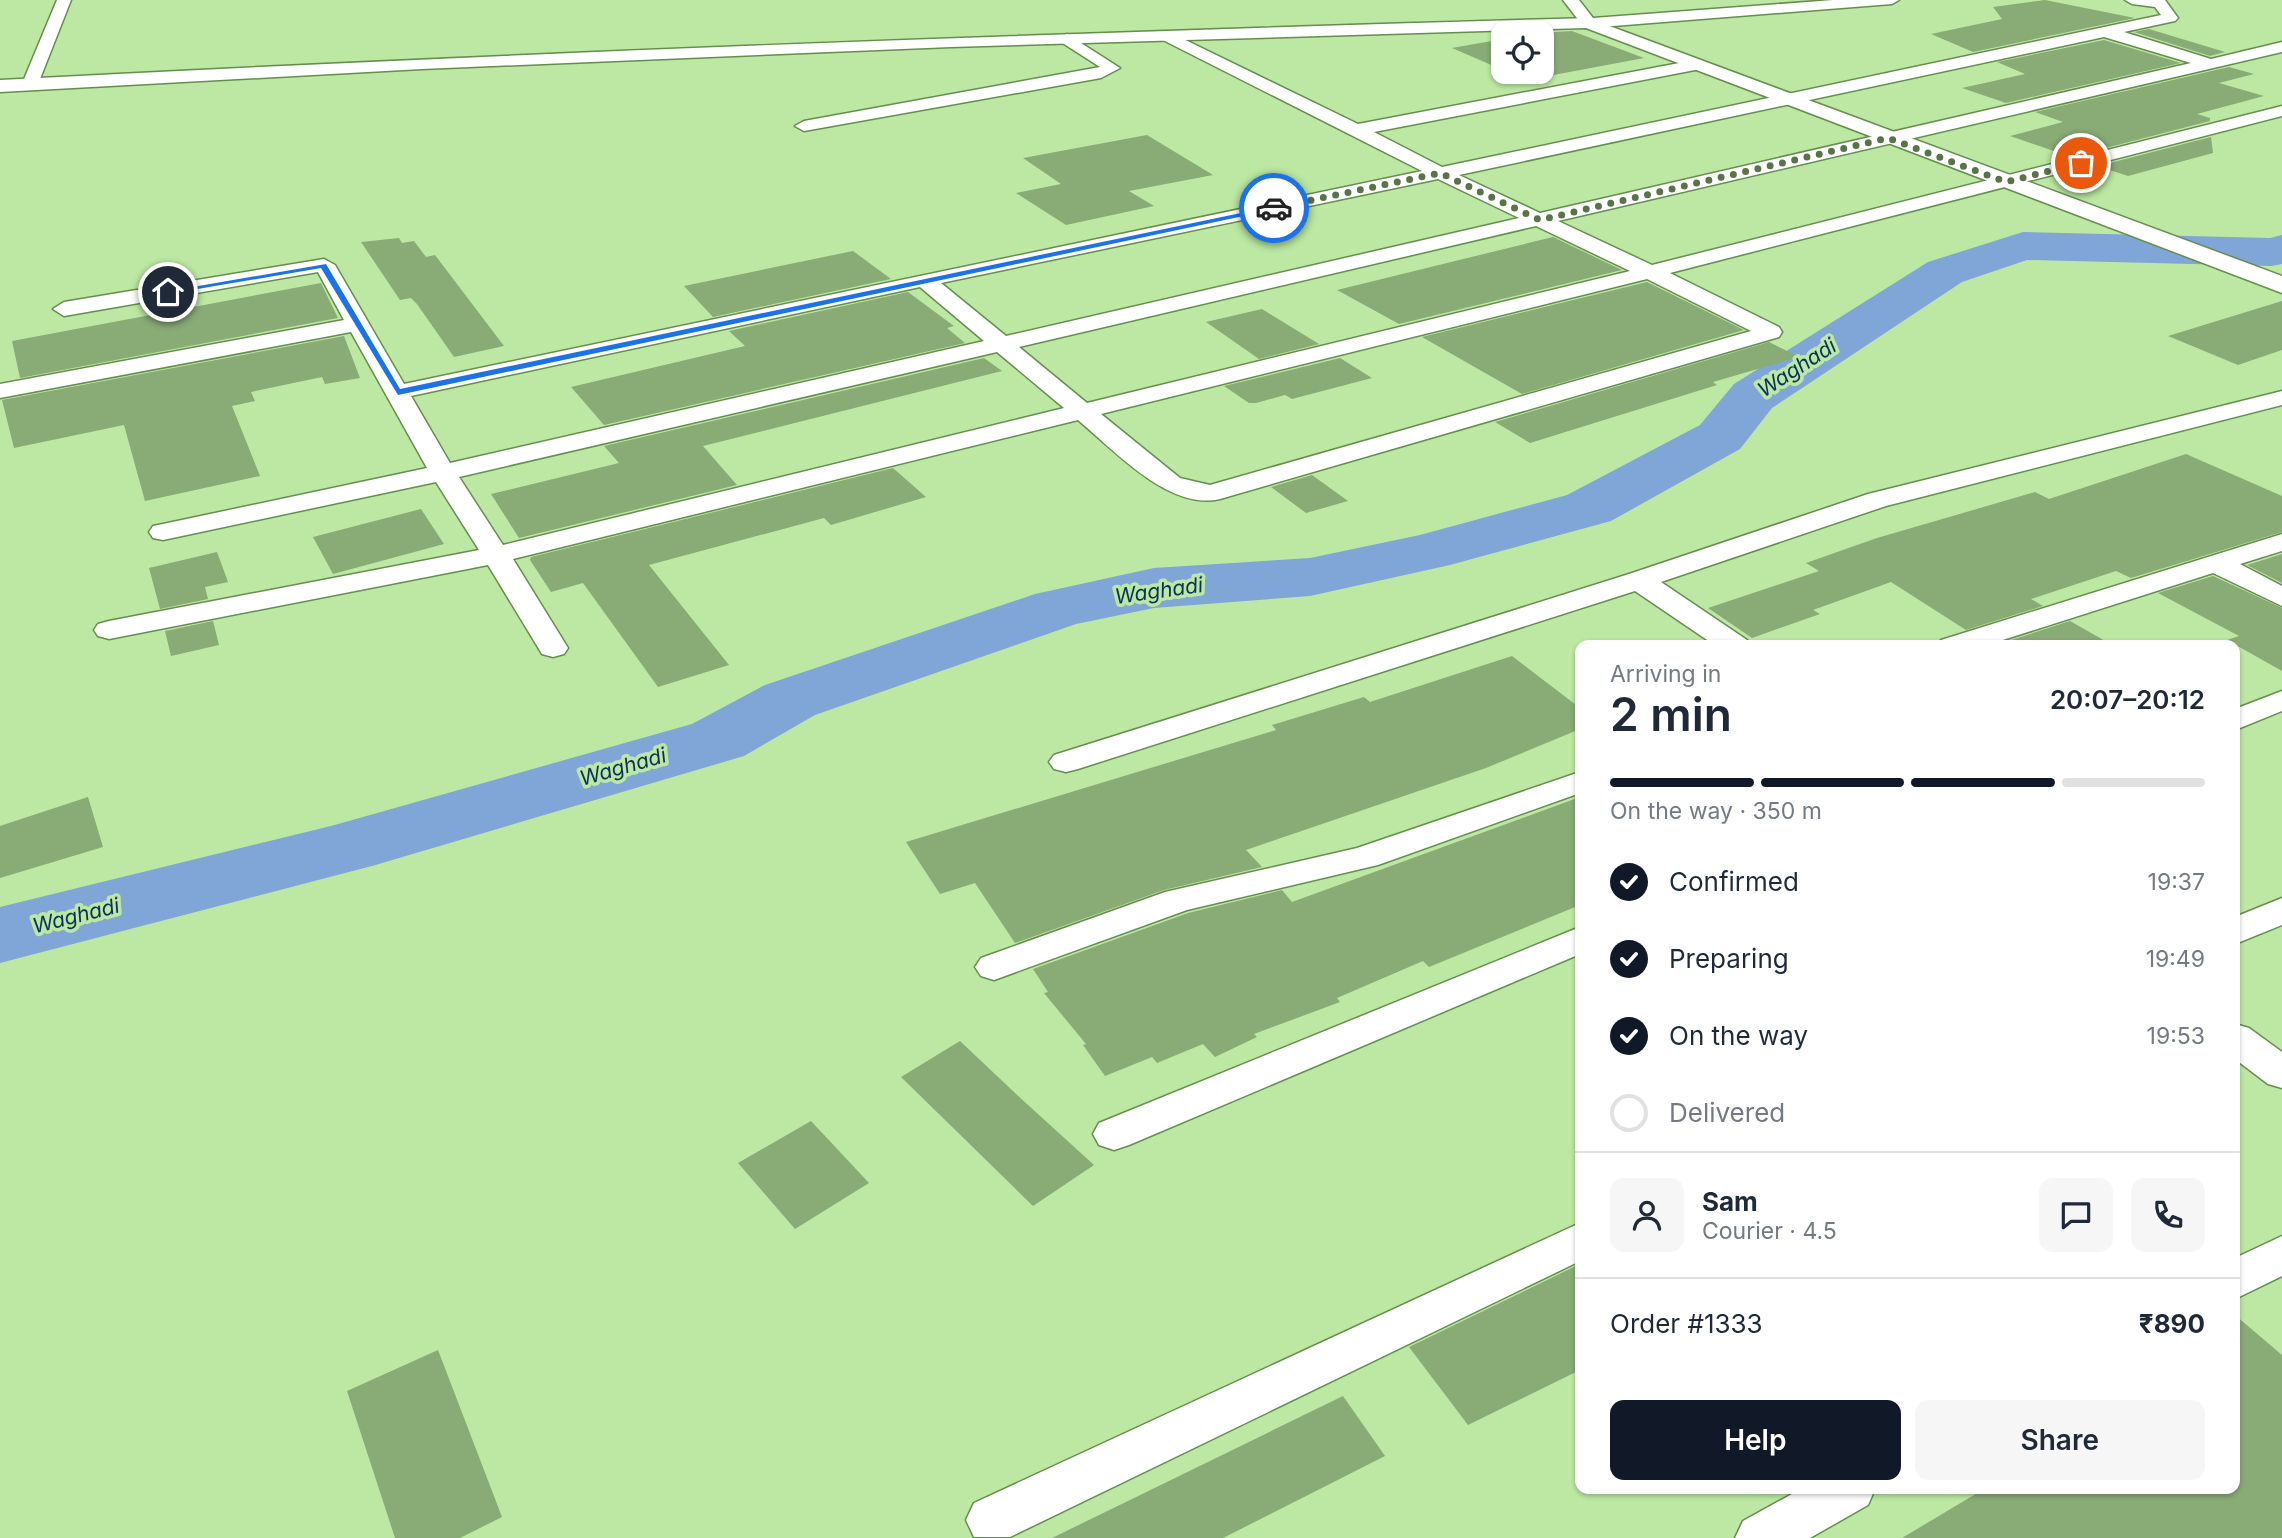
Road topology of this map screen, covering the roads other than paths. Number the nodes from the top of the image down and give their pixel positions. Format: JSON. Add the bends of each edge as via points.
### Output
{"nodes":[{"id":1,"x":64,"y":0,"type":"edge"},
{"id":2,"x":1570,"y":0,"type":"edge"},
{"id":3,"x":1892,"y":0,"type":"edge"},
{"id":4,"x":2133,"y":0,"type":"edge"},
{"id":5,"x":1588,"y":23,"type":"junction"},
{"id":6,"x":2105,"y":32,"type":"junction"},
{"id":7,"x":1169,"y":37,"type":"junction"},
{"id":8,"x":1067,"y":39,"type":"junction"},
{"id":9,"x":2282,"y":47,"type":"edge"},
{"id":10,"x":2210,"y":64,"type":"junction"},
{"id":11,"x":1695,"y":65,"type":"junction"},
{"id":12,"x":30,"y":84,"type":"junction"},
{"id":13,"x":0,"y":86,"type":"edge"},
{"id":14,"x":1785,"y":99,"type":"junction"},
{"id":15,"x":2282,"y":111,"type":"edge"},
{"id":16,"x":804,"y":125,"type":"dead end"},
{"id":17,"x":1356,"y":130,"type":"junction"},
{"id":18,"x":1888,"y":138,"type":"junction"},
{"id":19,"x":1440,"y":173,"type":"junction"},
{"id":20,"x":2006,"y":182,"type":"junction"},
{"id":21,"x":1540,"y":220,"type":"junction"},
{"id":22,"x":1650,"y":272,"type":"junction"},
{"id":23,"x":924,"y":280,"type":"junction"},
{"id":24,"x":2276,"y":282,"type":"edge"},
{"id":25,"x":64,"y":309,"type":"dead end"},
{"id":26,"x":359,"y":324,"type":"junction"},
{"id":27,"x":1000,"y":342,"type":"junction"},
{"id":28,"x":0,"y":391,"type":"edge"},
{"id":29,"x":398,"y":392,"type":"junction"},
{"id":30,"x":2282,"y":398,"type":"edge"},
{"id":31,"x":1083,"y":412,"type":"junction"},
{"id":32,"x":443,"y":473,"type":"junction"},
{"id":33,"x":163,"y":532,"type":"dead end"},
{"id":34,"x":2282,"y":542,"type":"edge"},
{"id":35,"x":496,"y":555,"type":"junction"},
{"id":36,"x":2215,"y":563,"type":"junction"},
{"id":37,"x":1639,"y":580,"type":"junction"},
{"id":38,"x":2282,"y":597,"type":"edge"},
{"id":39,"x":109,"y":630,"type":"dead end"},
{"id":40,"x":1727,"y":640,"type":"edge"},
{"id":41,"x":1971,"y":640,"type":"edge"},
{"id":42,"x":553,"y":648,"type":"dead end"},
{"id":43,"x":2282,"y":700,"type":"edge"},
{"id":44,"x":2240,"y":718,"type":"edge"},
{"id":45,"x":1066,"y":762,"type":"dead end"},
{"id":46,"x":1575,"y":784,"type":"edge"},
{"id":47,"x":2282,"y":910,"type":"edge"},
{"id":48,"x":2240,"y":930,"type":"edge"},
{"id":49,"x":1575,"y":942,"type":"edge"},
{"id":50,"x":994,"y":967,"type":"dead end"},
{"id":51,"x":2240,"y":1042,"type":"edge"},
{"id":52,"x":2282,"y":1073,"type":"edge"},
{"id":53,"x":1114,"y":1134,"type":"dead end"},
{"id":54,"x":1575,"y":1243,"type":"edge"},
{"id":55,"x":2282,"y":1254,"type":"edge"},
{"id":56,"x":2240,"y":1277,"type":"edge"},
{"id":57,"x":1841,"y":1494,"type":"edge"},
{"id":58,"x":992,"y":1520,"type":"dead end"},
{"id":59,"x":1761,"y":1538,"type":"edge"}],
"edges":[{"from":1,"to":12,"type":"street"},
{"from":2,"to":5,"type":"street"},
{"from":3,"to":5,"type":"street"},
{"from":4,"to":6,"type":"street","via":[[2160,3],[2170,18]]},
{"from":5,"to":7,"type":"street"},
{"from":5,"to":11,"type":"street"},
{"from":6,"to":10,"type":"street"},
{"from":6,"to":14,"type":"street"},
{"from":7,"to":8,"type":"street"},
{"from":7,"to":17,"type":"street"},
{"from":8,"to":12,"type":"street","via":[[422,63]]},
{"from":8,"to":16,"type":"street","via":[[1112,68]]},
{"from":9,"to":10,"type":"street"},
{"from":10,"to":18,"type":"street"},
{"from":11,"to":14,"type":"street"},
{"from":11,"to":17,"type":"street"},
{"from":12,"to":13,"type":"street"},
{"from":14,"to":18,"type":"street"},
{"from":14,"to":19,"type":"street"},
{"from":15,"to":20,"type":"street"},
{"from":17,"to":19,"type":"street"},
{"from":18,"to":20,"type":"street"},
{"from":18,"to":21,"type":"street"},
{"from":19,"to":21,"type":"street"},
{"from":19,"to":23,"type":"street"},
{"from":20,"to":22,"type":"street"},
{"from":20,"to":24,"type":"street"},
{"from":21,"to":22,"type":"street"},
{"from":21,"to":27,"type":"street"},
{"from":22,"to":31,"type":"street"},
{"from":22,"to":31,"type":"street","via":[[1771,332],[1211,494],[1171,484]]},
{"from":23,"to":27,"type":"street"},
{"from":23,"to":29,"type":"street"},
{"from":25,"to":26,"type":"street","via":[[324,265]]},
{"from":26,"to":28,"type":"street"},
{"from":26,"to":29,"type":"street"},
{"from":27,"to":31,"type":"street"},
{"from":27,"to":32,"type":"street"},
{"from":29,"to":32,"type":"street"},
{"from":30,"to":37,"type":"street","via":[[1877,500]]},
{"from":31,"to":35,"type":"street"},
{"from":32,"to":33,"type":"street"},
{"from":32,"to":35,"type":"street"},
{"from":34,"to":36,"type":"street"},
{"from":35,"to":39,"type":"street"},
{"from":35,"to":42,"type":"street"},
{"from":36,"to":38,"type":"street"},
{"from":36,"to":41,"type":"street"},
{"from":37,"to":40,"type":"street"},
{"from":37,"to":45,"type":"street"},
{"from":43,"to":44,"type":"street"},
{"from":46,"to":50,"type":"street","via":[[1364,857],[1178,900]]},
{"from":47,"to":48,"type":"street"},
{"from":49,"to":53,"type":"street"},
{"from":51,"to":52,"type":"street"},
{"from":54,"to":58,"type":"street"},
{"from":55,"to":56,"type":"street"},
{"from":57,"to":59,"type":"street"}]}
